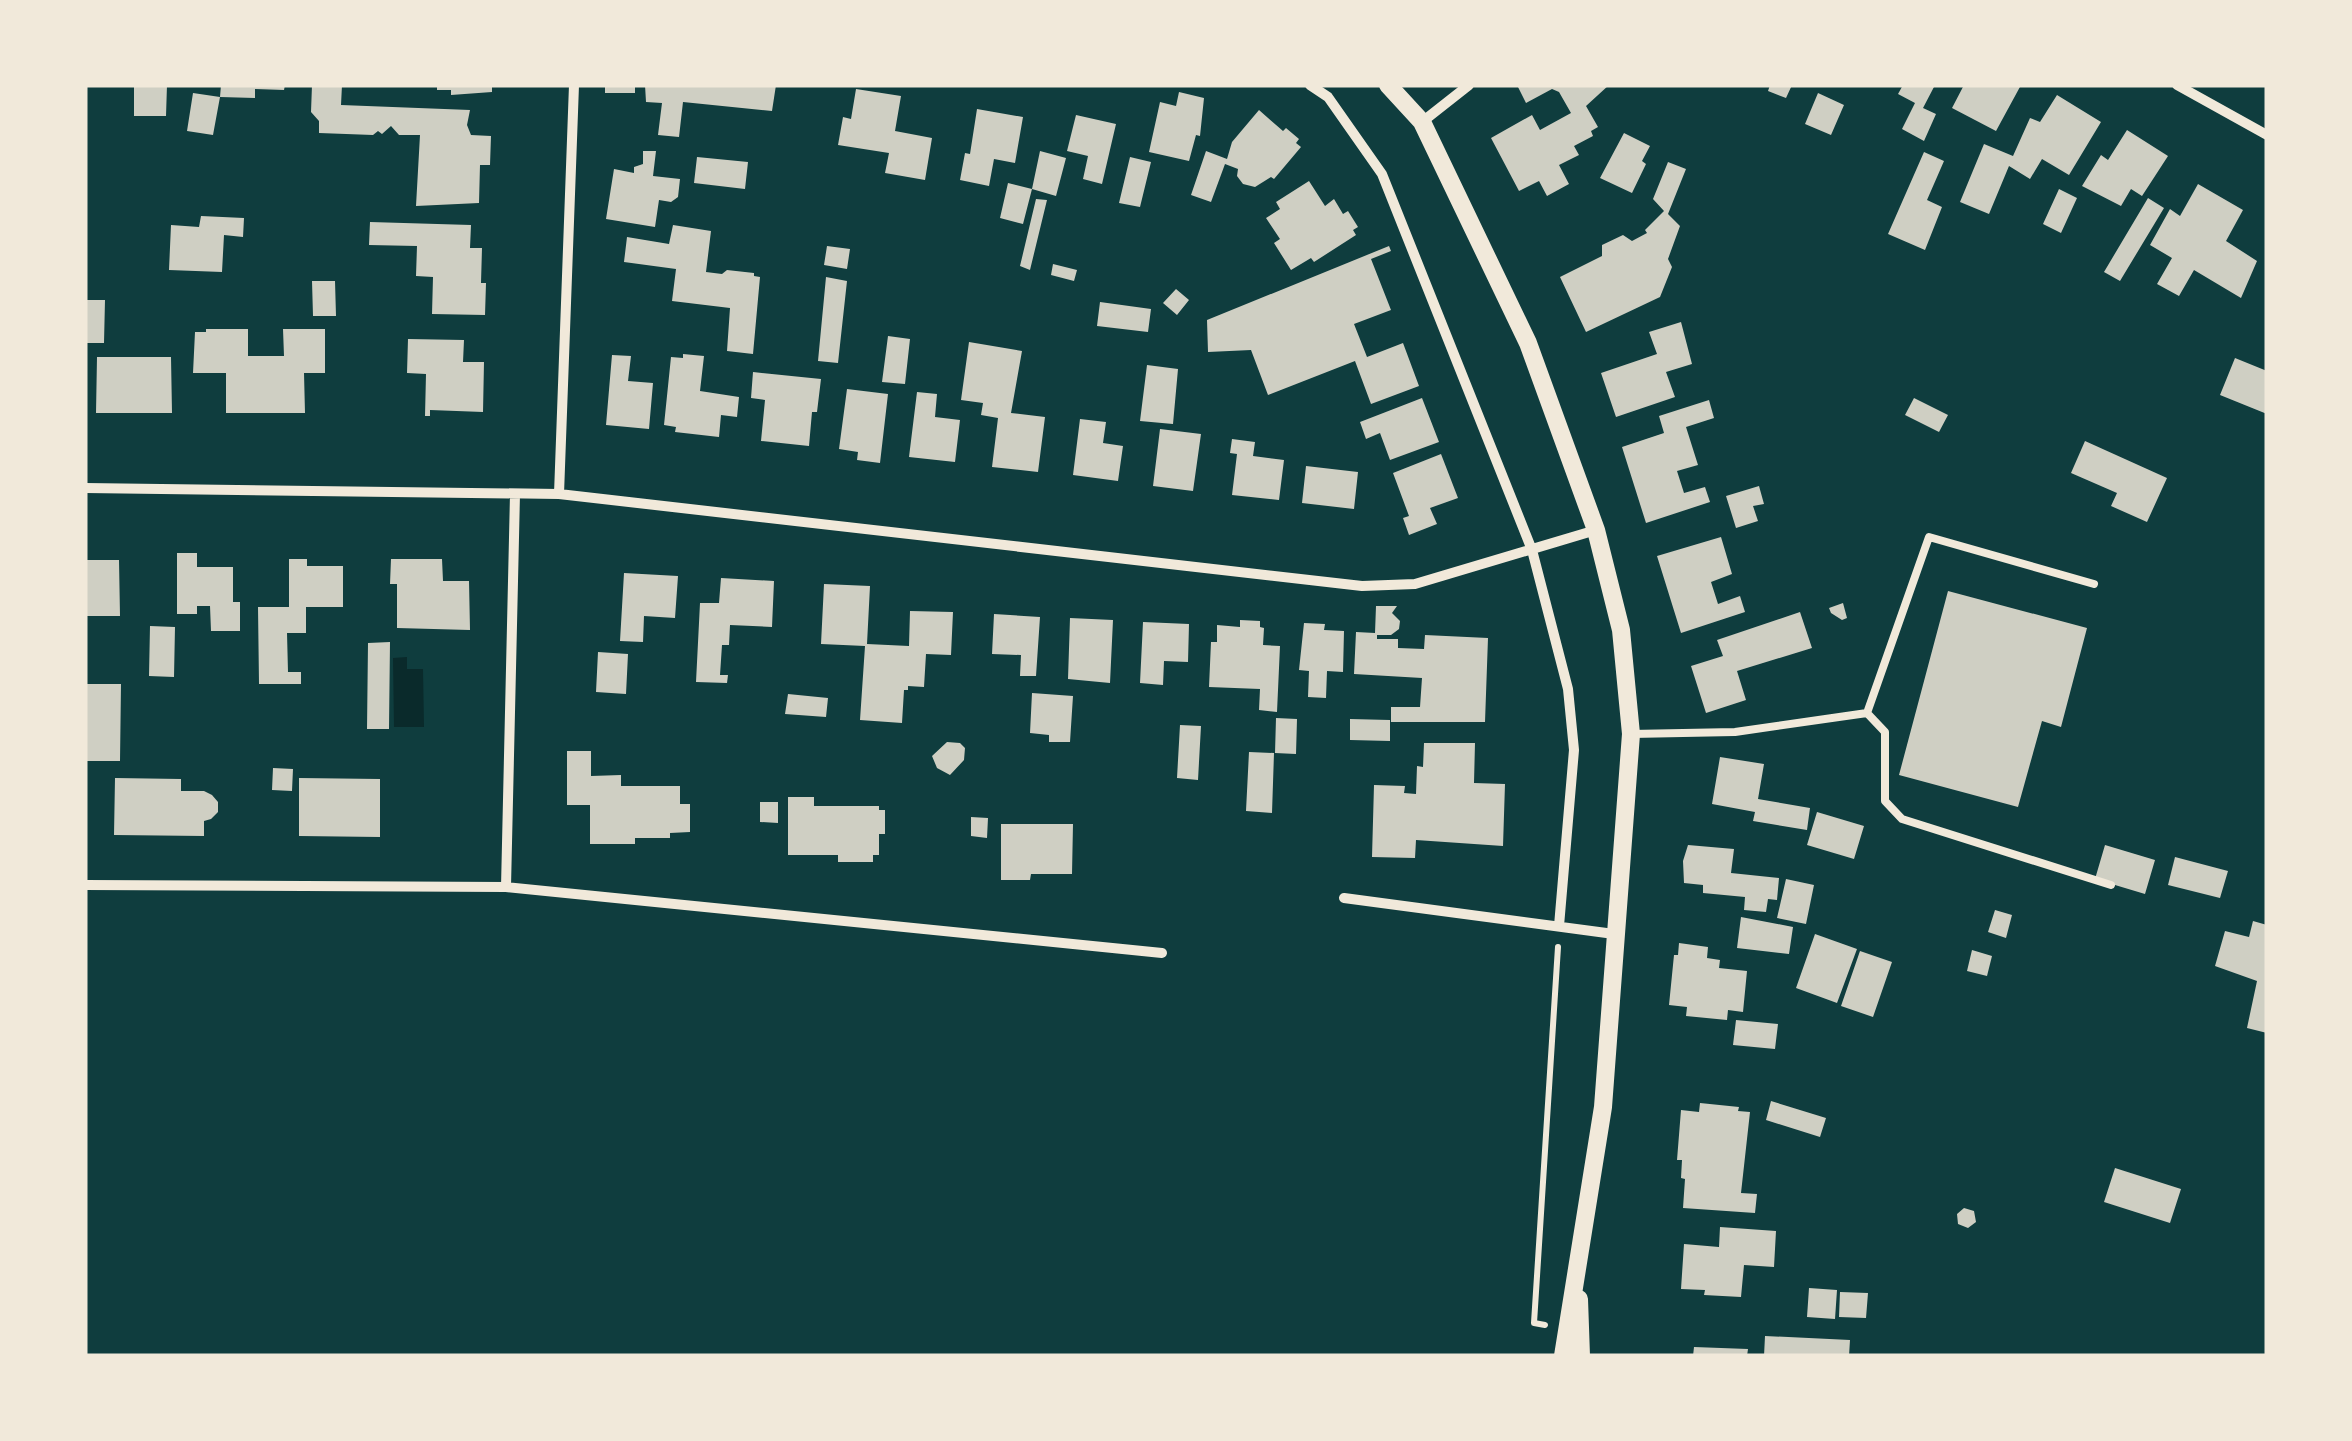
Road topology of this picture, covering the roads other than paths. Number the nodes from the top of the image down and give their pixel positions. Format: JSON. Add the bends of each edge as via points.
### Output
{"nodes":[{"id":1,"x":574,"y":85,"type":"edge"},
{"id":2,"x":1310,"y":85,"type":"edge"},
{"id":3,"x":1388,"y":85,"type":"edge"},
{"id":4,"x":1469,"y":85,"type":"edge"},
{"id":5,"x":2178,"y":85,"type":"edge"},
{"id":6,"x":1422,"y":122,"type":"junction"},
{"id":7,"x":2267,"y":135,"type":"edge"},
{"id":8,"x":85,"y":488,"type":"edge"},
{"id":9,"x":515,"y":494,"type":"junction"},
{"id":10,"x":558,"y":494,"type":"junction"},
{"id":11,"x":1596,"y":530,"type":"junction"},
{"id":12,"x":1532,"y":550,"type":"junction"},
{"id":13,"x":2094,"y":584,"type":"dead end"},
{"id":14,"x":1867,"y":713,"type":"junction"},
{"id":15,"x":1631,"y":734,"type":"junction"},
{"id":16,"x":2111,"y":885,"type":"dead end"},
{"id":17,"x":85,"y":886,"type":"edge"},
{"id":18,"x":506,"y":887,"type":"junction"},
{"id":19,"x":1344,"y":898,"type":"dead end"},
{"id":20,"x":1559,"y":926,"type":"junction"},
{"id":21,"x":1614,"y":934,"type":"junction"},
{"id":22,"x":1162,"y":953,"type":"dead end"},
{"id":23,"x":1578,"y":1254,"type":"junction"},
{"id":24,"x":1563,"y":1356,"type":"edge"},
{"id":25,"x":1581,"y":1356,"type":"edge"}],
"edges":[{"from":1,"to":10,"type":"street"},
{"from":2,"to":12,"type":"street","via":[[1328,97],[1382,174]]},
{"from":3,"to":6,"type":"street"},
{"from":4,"to":6,"type":"street"},
{"from":5,"to":7,"type":"street"},
{"from":6,"to":11,"type":"street","via":[[1528,343]]},
{"from":8,"to":9,"type":"street"},
{"from":9,"to":10,"type":"street"},
{"from":9,"to":18,"type":"street"},
{"from":10,"to":12,"type":"street","via":[[1362,586],[1415,584]]},
{"from":11,"to":12,"type":"street"},
{"from":11,"to":15,"type":"street","via":[[1621,630]]},
{"from":12,"to":20,"type":"street","via":[[1568,690],[1574,750]]},
{"from":13,"to":14,"type":"lane","via":[[1929,537]]},
{"from":14,"to":15,"type":"lane","via":[[1735,732]]},
{"from":14,"to":16,"type":"lane","via":[[1886,732],[1885,802],[1902,819]]},
{"from":15,"to":21,"type":"street"},
{"from":17,"to":18,"type":"street"},
{"from":18,"to":22,"type":"street"},
{"from":19,"to":20,"type":"street"},
{"from":20,"to":21,"type":"street"},
{"from":21,"to":23,"type":"street","via":[[1603,1108]]},
{"from":23,"to":24,"type":"street"},
{"from":23,"to":25,"type":"street"}]}
